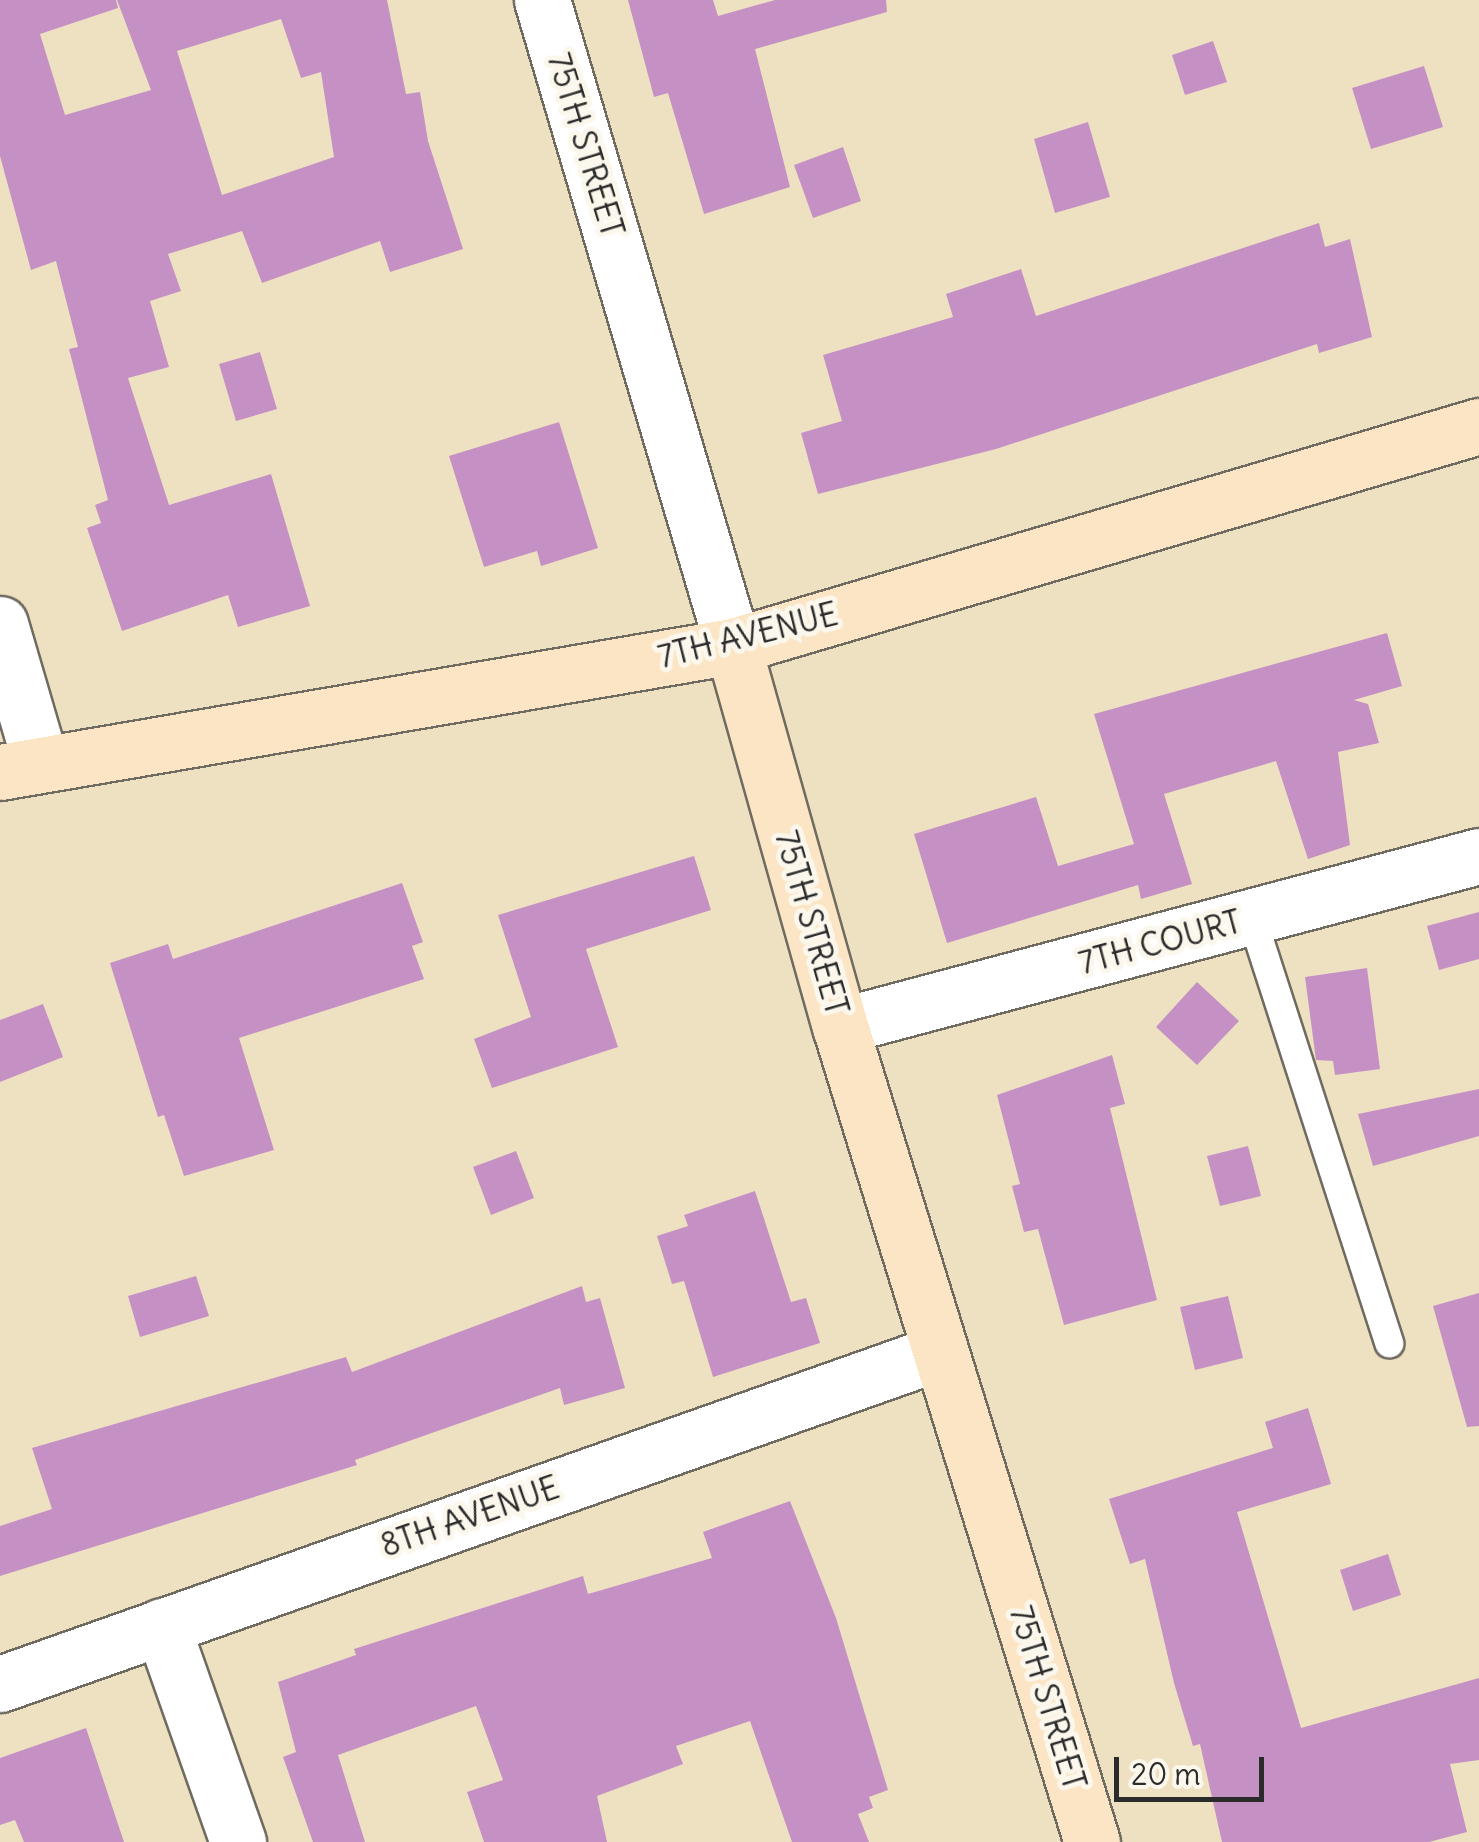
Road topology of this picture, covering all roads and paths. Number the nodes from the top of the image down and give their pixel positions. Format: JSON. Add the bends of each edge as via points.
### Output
{"nodes":[{"id":1,"x":542,"y":0,"type":"edge"},
{"id":2,"x":1479,"y":426,"type":"edge"},
{"id":3,"x":0,"y":624,"type":"edge"},
{"id":4,"x":733,"y":646,"type":"junction"},
{"id":5,"x":21,"y":768,"type":"edge"},
{"id":6,"x":1479,"y":856,"type":"edge"},
{"id":7,"x":1252,"y":918,"type":"junction"},
{"id":8,"x":840,"y":1026,"type":"junction"},
{"id":9,"x":1389,"y":1343,"type":"dead end"},
{"id":10,"x":940,"y":1352,"type":"junction"},
{"id":11,"x":162,"y":1626,"type":"junction"},
{"id":12,"x":0,"y":1684,"type":"edge"},
{"id":13,"x":238,"y":1842,"type":"edge"},
{"id":14,"x":1092,"y":1842,"type":"edge"}],
"edges":[{"from":1,"to":4,"type":"street","name":"75TH STREET"},
{"from":2,"to":4,"type":"street","name":"7TH AVENUE"},
{"from":3,"to":5,"type":"street"},
{"from":4,"to":5,"type":"street","name":"7TH AVENUE"},
{"from":4,"to":8,"type":"street","name":"75TH STREET"},
{"from":6,"to":7,"type":"street","name":"7TH COURT"},
{"from":7,"to":8,"type":"street","name":"7TH COURT"},
{"from":7,"to":9,"type":"lane"},
{"from":8,"to":10,"type":"street","name":"75TH STREET"},
{"from":10,"to":11,"type":"street","name":"8TH AVENUE"},
{"from":10,"to":14,"type":"street","name":"75TH STREET"},
{"from":11,"to":12,"type":"street","name":"8TH AVENUE"},
{"from":11,"to":13,"type":"street"}]}
